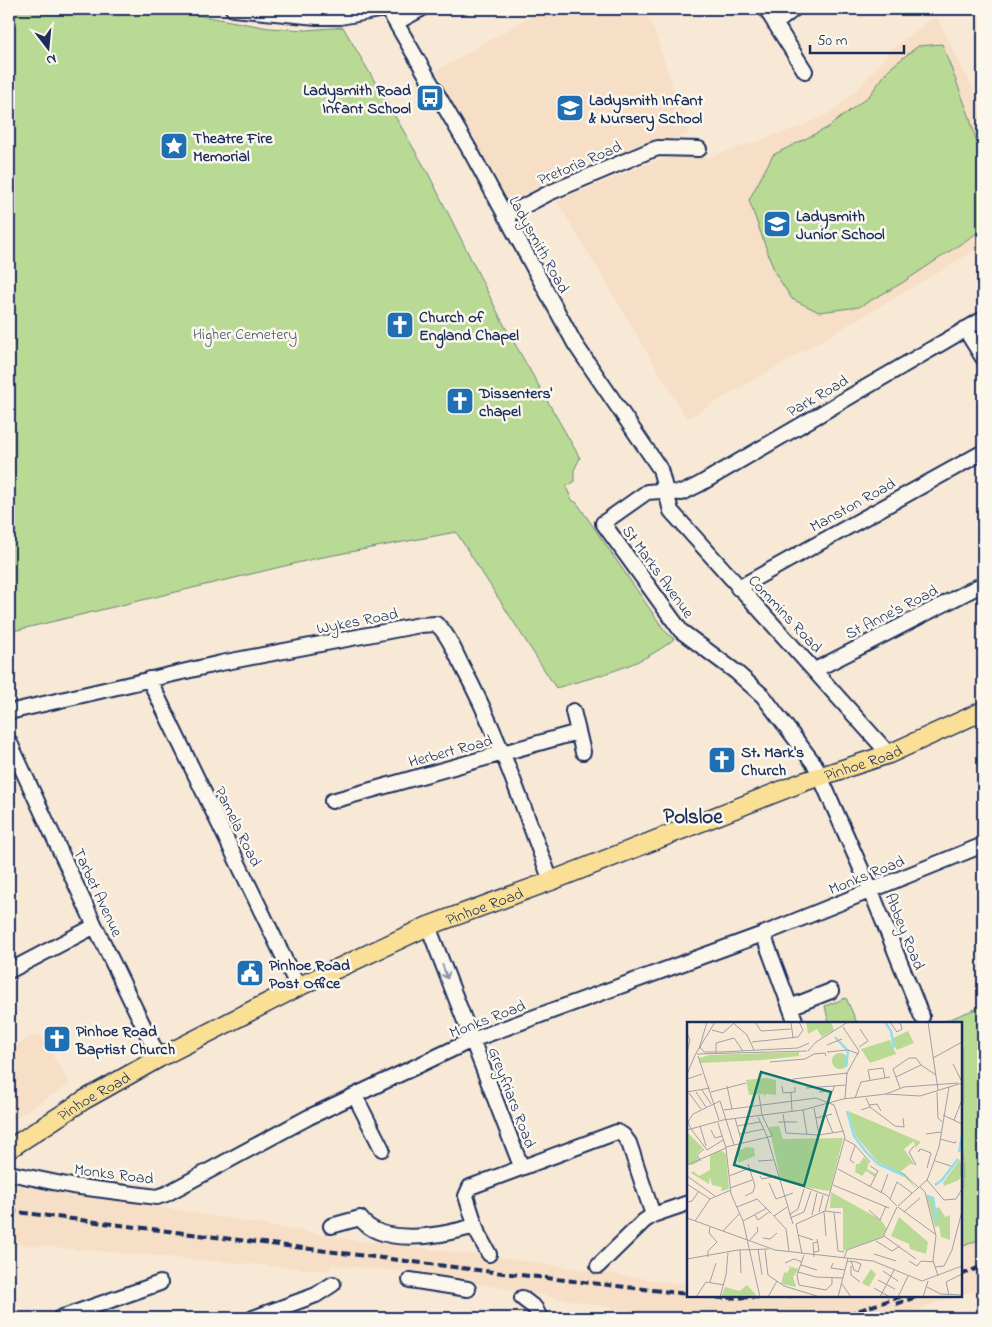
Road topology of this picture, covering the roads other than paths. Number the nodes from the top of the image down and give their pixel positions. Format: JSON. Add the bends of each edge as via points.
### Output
{"nodes":[{"id":1,"x":232,"y":9,"type":"edge"},
{"id":2,"x":386,"y":9,"type":"edge"},
{"id":3,"x":421,"y":9,"type":"edge"},
{"id":4,"x":766,"y":9,"type":"edge"},
{"id":5,"x":794,"y":9,"type":"edge"},
{"id":6,"x":397,"y":22,"type":"junction"},
{"id":7,"x":775,"y":24,"type":"junction"},
{"id":8,"x":805,"y":71,"type":"dead end"},
{"id":9,"x":698,"y":149,"type":"dead end"},
{"id":10,"x":505,"y":216,"type":"junction"},
{"id":11,"x":983,"y":319,"type":"edge"},
{"id":12,"x":965,"y":329,"type":"junction"},
{"id":13,"x":983,"y":358,"type":"edge"},
{"id":14,"x":983,"y":452,"type":"edge"},
{"id":15,"x":666,"y":492,"type":"junction"},
{"id":16,"x":983,"y":584,"type":"edge"},
{"id":17,"x":738,"y":588,"type":"junction"},
{"id":18,"x":815,"y":670,"type":"junction"},
{"id":19,"x":149,"y":679,"type":"junction"},
{"id":20,"x":573,"y":711,"type":"dead end"},
{"id":21,"x":983,"y":711,"type":"edge"},
{"id":22,"x":9,"y":712,"type":"edge"},
{"id":23,"x":578,"y":732,"type":"junction"},
{"id":24,"x":9,"y":741,"type":"edge"},
{"id":25,"x":583,"y":752,"type":"dead end"},
{"id":26,"x":504,"y":753,"type":"junction"},
{"id":27,"x":889,"y":754,"type":"junction"},
{"id":28,"x":822,"y":777,"type":"junction"},
{"id":29,"x":332,"y":801,"type":"dead end"},
{"id":30,"x":983,"y":845,"type":"edge"},
{"id":31,"x":552,"y":881,"type":"junction"},
{"id":32,"x":871,"y":891,"type":"junction"},
{"id":33,"x":95,"y":926,"type":"junction"},
{"id":34,"x":428,"y":926,"type":"junction"},
{"id":35,"x":763,"y":934,"type":"junction"},
{"id":36,"x":9,"y":971,"type":"edge"},
{"id":37,"x":298,"y":987,"type":"junction"},
{"id":38,"x":831,"y":991,"type":"dead end"},
{"id":39,"x":790,"y":1007,"type":"junction"},
{"id":40,"x":922,"y":1017,"type":"dead end"},
{"id":41,"x":796,"y":1022,"type":"edge"},
{"id":42,"x":472,"y":1040,"type":"junction"},
{"id":43,"x":159,"y":1058,"type":"junction"},
{"id":44,"x":355,"y":1096,"type":"junction"},
{"id":45,"x":9,"y":1149,"type":"edge"},
{"id":46,"x":382,"y":1149,"type":"dead end"},
{"id":47,"x":521,"y":1166,"type":"junction"},
{"id":48,"x":9,"y":1173,"type":"edge"},
{"id":49,"x":687,"y":1203,"type":"edge"},
{"id":50,"x":653,"y":1215,"type":"junction"},
{"id":51,"x":331,"y":1226,"type":"dead end"},
{"id":52,"x":474,"y":1226,"type":"junction"},
{"id":53,"x":489,"y":1254,"type":"dead end"},
{"id":54,"x":598,"y":1266,"type":"dead end"},
{"id":55,"x":410,"y":1280,"type":"dead end"},
{"id":56,"x":160,"y":1282,"type":"dead end"},
{"id":57,"x":333,"y":1284,"type":"dead end"},
{"id":58,"x":468,"y":1289,"type":"dead end"},
{"id":59,"x":522,"y":1298,"type":"dead end"},
{"id":60,"x":60,"y":1318,"type":"edge"},
{"id":61,"x":252,"y":1318,"type":"edge"},
{"id":62,"x":540,"y":1318,"type":"edge"}],
"edges":[{"from":1,"to":2,"type":"street","via":[[317,18]]},
{"from":2,"to":6,"type":"street","name":"Ladysmith Road"},
{"from":3,"to":6,"type":"street"},
{"from":4,"to":7,"type":"street"},
{"from":5,"to":7,"type":"street"},
{"from":6,"to":10,"type":"street","name":"Ladysmith Road"},
{"from":7,"to":8,"type":"street"},
{"from":9,"to":10,"type":"street","name":"Pretoria Road","via":[[658,148],[649,151],[549,193]]},
{"from":10,"to":15,"type":"street","name":"Ladysmith Road","via":[[575,344],[660,469]]},
{"from":11,"to":12,"type":"street","name":"Park Road"},
{"from":12,"to":13,"type":"street"},
{"from":12,"to":15,"type":"street","name":"Park Road","via":[[700,484],[682,493]]},
{"from":14,"to":17,"type":"street","name":"Manston Road"},
{"from":15,"to":17,"type":"street","name":"Commins Road","via":[[671,511]]},
{"from":15,"to":28,"type":"street","name":"St Marks Avenue","via":[[647,492],[602,523],[681,631],[763,696]]},
{"from":16,"to":18,"type":"street","name":"St Anne's Road"},
{"from":17,"to":18,"type":"street","name":"Commins Road"},
{"from":18,"to":27,"type":"street","name":"Commins Road"},
{"from":19,"to":22,"type":"street","name":"Wykes Road"},
{"from":19,"to":26,"type":"street","name":"Wykes Road","via":[[436,624],[446,635],[479,696]]},
{"from":19,"to":37,"type":"street","name":"Pamela Road"},
{"from":20,"to":23,"type":"street"},
{"from":21,"to":27,"type":"main road","name":"Pinhoe Road"},
{"from":23,"to":25,"type":"street"},
{"from":23,"to":26,"type":"street","name":"Herbert Road"},
{"from":24,"to":33,"type":"street","name":"Tarbet Avenue"},
{"from":26,"to":29,"type":"street","name":"Herbert Road"},
{"from":26,"to":31,"type":"street","name":"Wykes Road"},
{"from":27,"to":28,"type":"main road","name":"Pinhoe Road"},
{"from":28,"to":31,"type":"main road","name":"Pinhoe Road","via":[[682,828]]},
{"from":28,"to":32,"type":"street","name":"Abbey Road"},
{"from":30,"to":32,"type":"street","name":"Monks Road"},
{"from":31,"to":34,"type":"main road","name":"Pinhoe Road"},
{"from":32,"to":35,"type":"street","name":"Monks Road"},
{"from":32,"to":40,"type":"street","name":"Abbey Road"},
{"from":33,"to":36,"type":"street"},
{"from":33,"to":43,"type":"street","name":"Tarbet Avenue"},
{"from":34,"to":37,"type":"main road","name":"Pinhoe Road"},
{"from":34,"to":42,"type":"street","name":"Greyfriars Road","one_way":true},
{"from":35,"to":39,"type":"street"},
{"from":35,"to":42,"type":"street","name":"Monks Road"},
{"from":37,"to":43,"type":"main road","name":"Pinhoe Road"},
{"from":38,"to":39,"type":"street"},
{"from":39,"to":41,"type":"street"},
{"from":42,"to":44,"type":"street","name":"Monks Road"},
{"from":42,"to":47,"type":"street","name":"Greyfriars Road"},
{"from":43,"to":45,"type":"main road","name":"Pinhoe Road","via":[[84,1100]]},
{"from":44,"to":46,"type":"street"},
{"from":44,"to":48,"type":"street","name":"Monks Road","via":[[157,1197],[72,1186]]},
{"from":47,"to":50,"type":"street","name":"Greyfriars Road","via":[[617,1132],[629,1143]]},
{"from":47,"to":52,"type":"street","name":"Greyfriars Road","via":[[476,1183],[467,1190]]},
{"from":49,"to":50,"type":"street"},
{"from":50,"to":54,"type":"street"},
{"from":51,"to":52,"type":"street","via":[[360,1218],[389,1235],[421,1236],[448,1234]]},
{"from":52,"to":53,"type":"street","name":"Greyfriars Road"},
{"from":55,"to":58,"type":"street"},
{"from":56,"to":60,"type":"street"},
{"from":57,"to":61,"type":"street","via":[[316,1295]]},
{"from":59,"to":62,"type":"street"}]}
